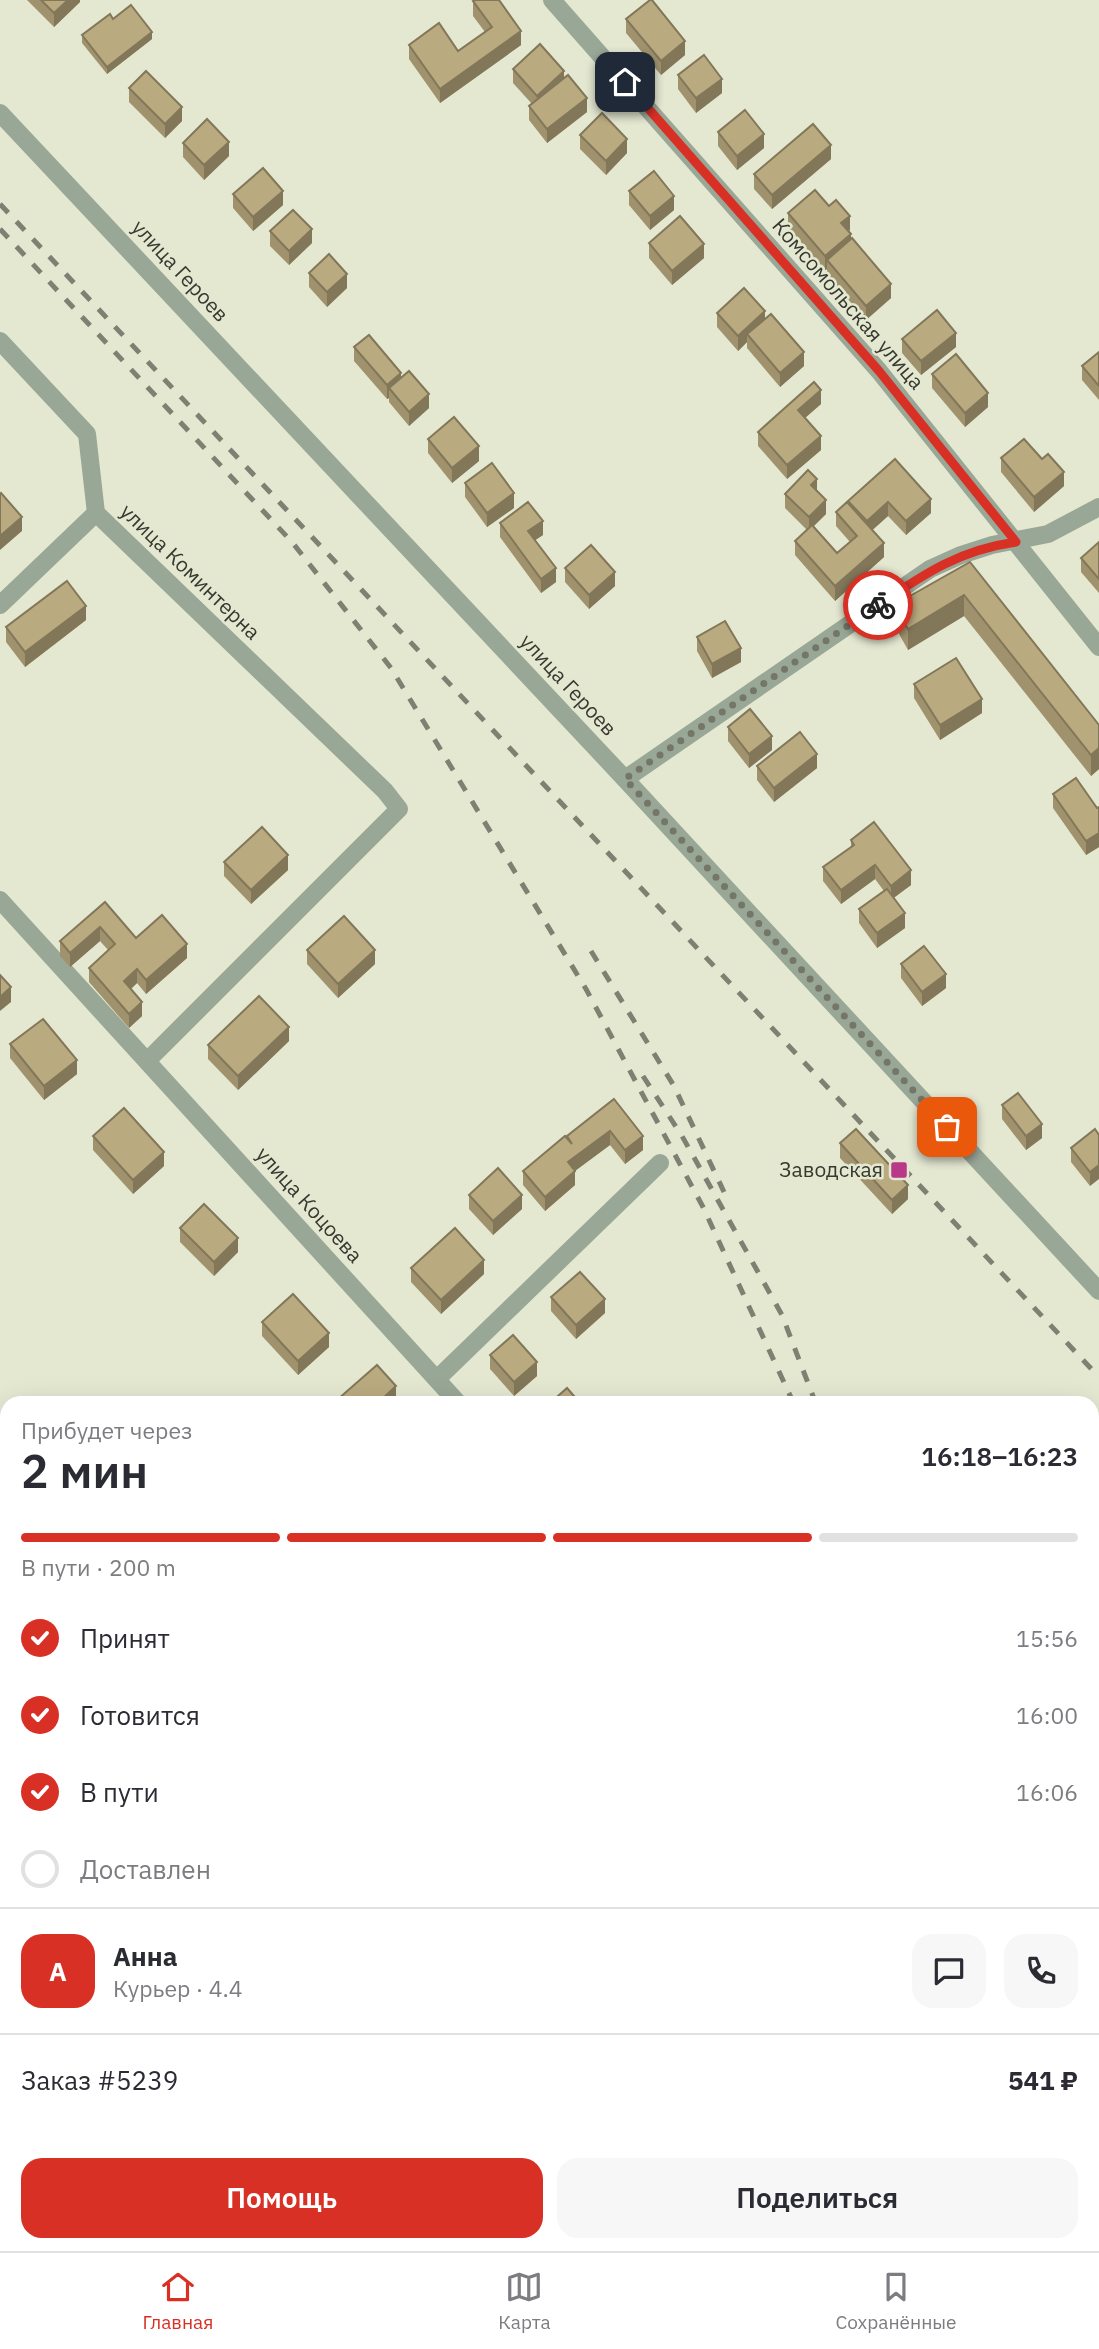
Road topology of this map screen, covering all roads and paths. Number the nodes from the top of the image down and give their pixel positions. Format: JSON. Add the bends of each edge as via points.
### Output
{"nodes":[{"id":1,"x":552,"y":0,"type":"edge"},
{"id":2,"x":0,"y":113,"type":"edge"},
{"id":3,"x":0,"y":341,"type":"edge"},
{"id":4,"x":1099,"y":507,"type":"edge"},
{"id":5,"x":96,"y":513,"type":"junction"},
{"id":6,"x":1016,"y":542,"type":"junction"},
{"id":7,"x":0,"y":605,"type":"edge"},
{"id":8,"x":1099,"y":647,"type":"edge"},
{"id":9,"x":625,"y":779,"type":"junction"},
{"id":10,"x":0,"y":900,"type":"edge"},
{"id":11,"x":147,"y":1061,"type":"junction"},
{"id":12,"x":660,"y":1163,"type":"dead end"},
{"id":13,"x":1099,"y":1291,"type":"edge"},
{"id":14,"x":438,"y":1379,"type":"junction"},
{"id":15,"x":452,"y":1396,"type":"edge"}],
"edges":[{"from":1,"to":6,"type":"street","name":"Комсомольская улица","via":[[879,371]]},
{"from":2,"to":9,"type":"street","name":"улица Героев"},
{"from":3,"to":5,"type":"street","name":"улица Коминтерна","via":[[87,435]]},
{"from":4,"to":6,"type":"street","via":[[1048,534]]},
{"from":5,"to":7,"type":"street"},
{"from":5,"to":11,"type":"street","name":"улица Коминтерна","via":[[399,809]]},
{"from":6,"to":8,"type":"street","name":"Комсомольская улица"},
{"from":6,"to":9,"type":"street","via":[[992,545],[930,569]]},
{"from":9,"to":13,"type":"street","name":"улица Героев"},
{"from":10,"to":11,"type":"street","name":"улица Коцоева"},
{"from":11,"to":14,"type":"street","name":"улица Коцоева"},
{"from":12,"to":14,"type":"street"},
{"from":14,"to":15,"type":"street","name":"улица Коцоева"}]}
